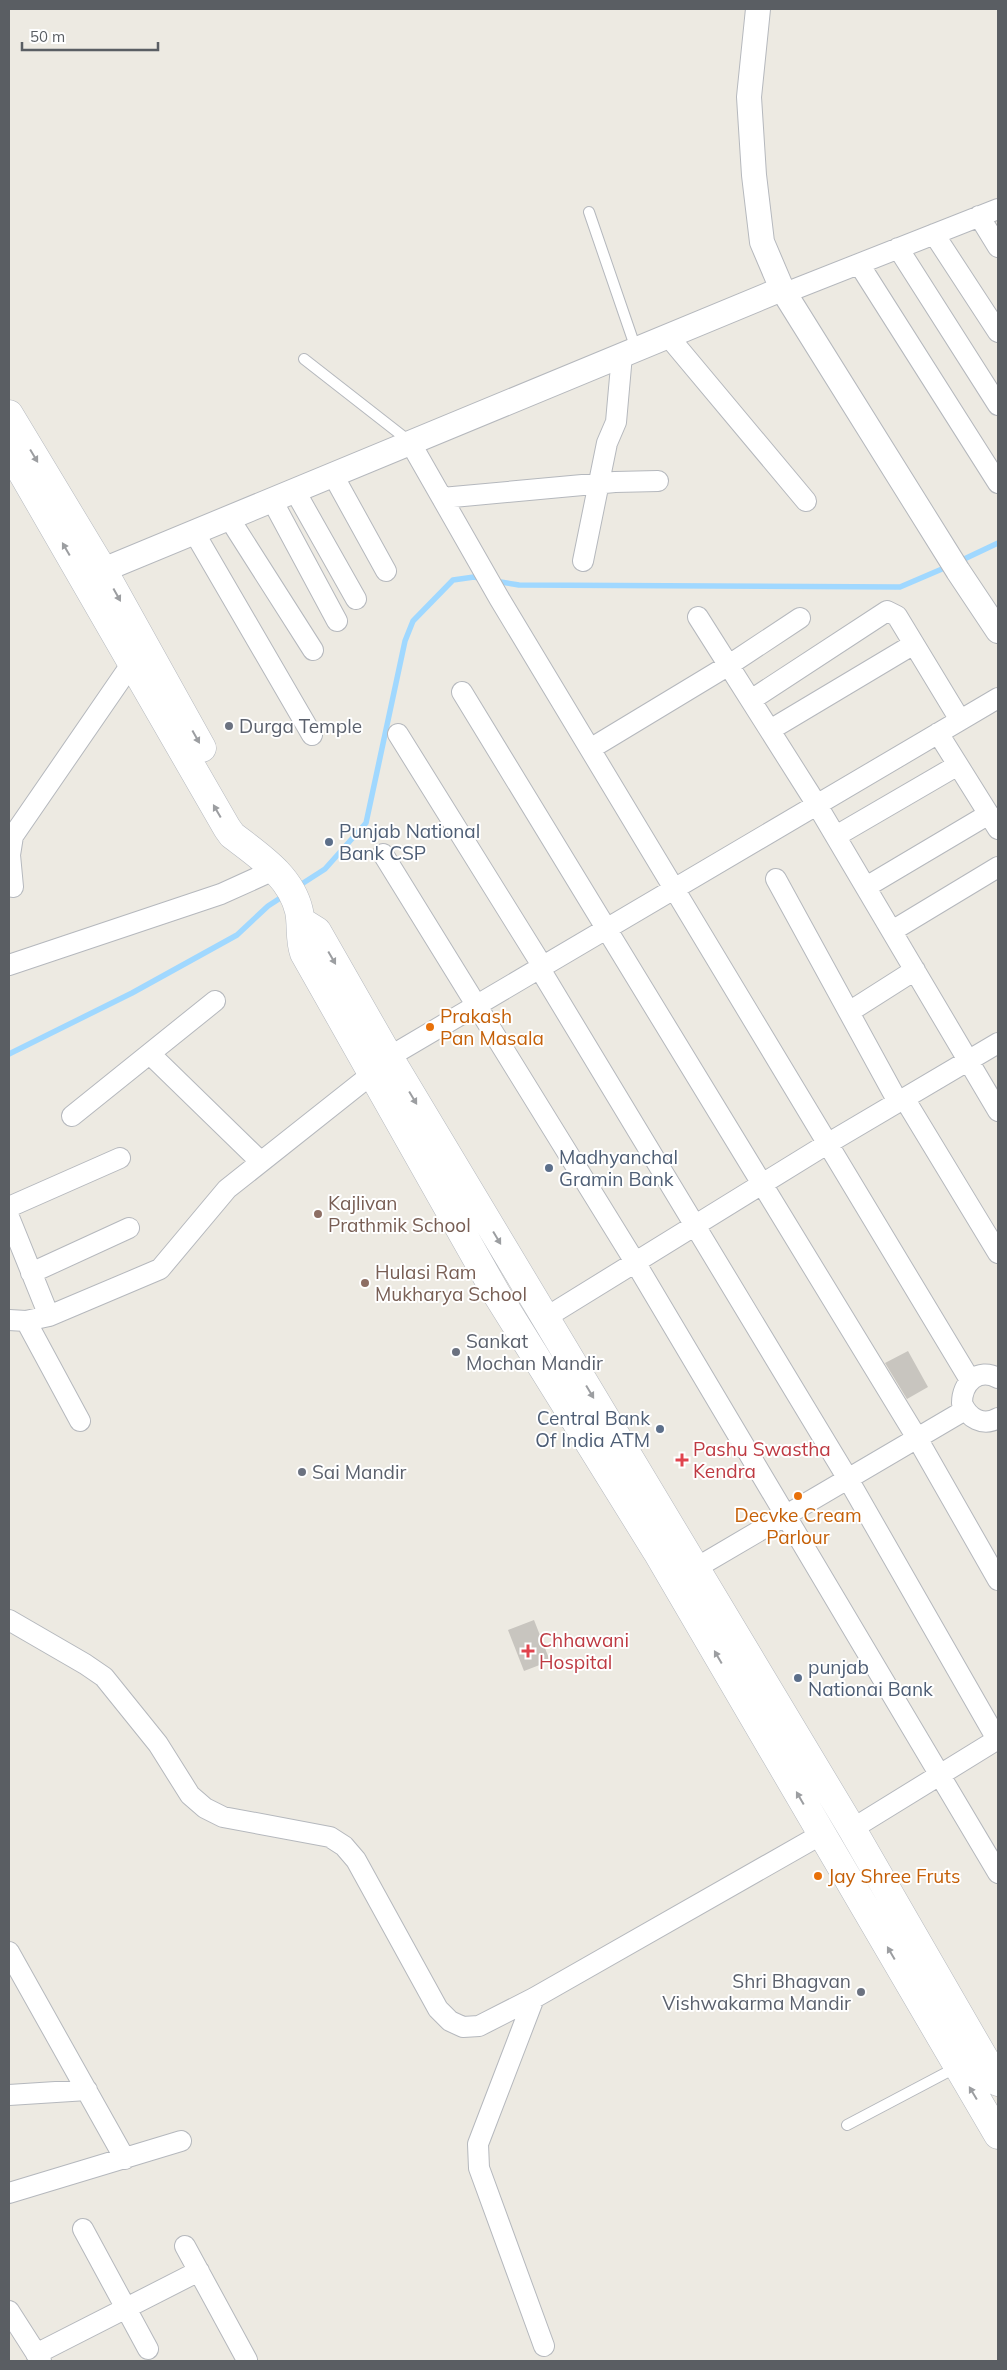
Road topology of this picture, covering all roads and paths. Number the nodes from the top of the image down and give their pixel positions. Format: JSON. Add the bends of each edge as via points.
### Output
{"nodes":[{"id":1,"x":758,"y":9,"type":"edge"},
{"id":2,"x":998,"y":209,"type":"edge"},
{"id":3,"x":589,"y":212,"type":"dead end"},
{"id":4,"x":979,"y":216,"type":"junction"},
{"id":5,"x":934,"y":234,"type":"junction"},
{"id":6,"x":998,"y":246,"type":"edge"},
{"id":7,"x":898,"y":248,"type":"junction"},
{"id":8,"x":859,"y":264,"type":"junction"},
{"id":9,"x":784,"y":291,"type":"junction"},
{"id":10,"x":998,"y":332,"type":"edge"},
{"id":11,"x":668,"y":336,"type":"junction"},
{"id":12,"x":629,"y":352,"type":"junction"},
{"id":13,"x":304,"y":359,"type":"dead end"},
{"id":14,"x":998,"y":405,"type":"edge"},
{"id":15,"x":9,"y":414,"type":"edge"},
{"id":16,"x":410,"y":442,"type":"junction"},
{"id":17,"x":9,"y":450,"type":"edge"},
{"id":18,"x":333,"y":475,"type":"junction"},
{"id":19,"x":658,"y":481,"type":"dead end"},
{"id":20,"x":607,"y":483,"type":"junction"},
{"id":21,"x":998,"y":483,"type":"edge"},
{"id":22,"x":295,"y":491,"type":"junction"},
{"id":23,"x":442,"y":498,"type":"junction"},
{"id":24,"x":272,"y":500,"type":"junction"},
{"id":25,"x":806,"y":501,"type":"dead end"},
{"id":26,"x":229,"y":518,"type":"junction"},
{"id":27,"x":194,"y":532,"type":"junction"},
{"id":28,"x":582,"y":561,"type":"dead end"},
{"id":29,"x":103,"y":570,"type":"junction"},
{"id":30,"x":386,"y":570,"type":"dead end"},
{"id":31,"x":356,"y":599,"type":"dead end"},
{"id":32,"x":698,"y":617,"type":"dead end"},
{"id":33,"x":800,"y":618,"type":"dead end"},
{"id":34,"x":337,"y":621,"type":"dead end"},
{"id":35,"x":998,"y":631,"type":"edge"},
{"id":36,"x":914,"y":644,"type":"junction"},
{"id":37,"x":313,"y":650,"type":"dead end"},
{"id":38,"x":132,"y":663,"type":"junction"},
{"id":39,"x":728,"y":664,"type":"junction"},
{"id":40,"x":462,"y":692,"type":"dead end"},
{"id":41,"x":998,"y":698,"type":"edge"},
{"id":42,"x":751,"y":700,"type":"junction"},
{"id":43,"x":960,"y":720,"type":"junction"},
{"id":44,"x":770,"y":730,"type":"junction"},
{"id":45,"x":938,"y":733,"type":"junction"},
{"id":46,"x":398,"y":734,"type":"dead end"},
{"id":47,"x":312,"y":735,"type":"dead end"},
{"id":48,"x":590,"y":749,"type":"junction"},
{"id":49,"x":958,"y":765,"type":"junction"},
{"id":50,"x":817,"y":804,"type":"junction"},
{"id":51,"x":994,"y":821,"type":"edge"},
{"id":52,"x":836,"y":836,"type":"junction"},
{"id":53,"x":383,"y":854,"type":"dead end"},
{"id":54,"x":998,"y":867,"type":"edge"},
{"id":55,"x":776,"y":879,"type":"dead end"},
{"id":56,"x":283,"y":885,"type":"junction"},
{"id":57,"x":13,"y":887,"type":"dead end"},
{"id":58,"x":866,"y":887,"type":"junction"},
{"id":59,"x":674,"y":889,"type":"junction"},
{"id":60,"x":608,"y":928,"type":"junction"},
{"id":61,"x":892,"y":931,"type":"junction"},
{"id":62,"x":9,"y":965,"type":"edge"},
{"id":63,"x":541,"y":968,"type":"junction"},
{"id":64,"x":915,"y":970,"type":"junction"},
{"id":65,"x":215,"y":1001,"type":"dead end"},
{"id":66,"x":476,"y":1006,"type":"junction"},
{"id":67,"x":849,"y":1012,"type":"junction"},
{"id":68,"x":998,"y":1043,"type":"edge"},
{"id":69,"x":150,"y":1054,"type":"junction"},
{"id":70,"x":969,"y":1061,"type":"junction"},
{"id":71,"x":380,"y":1066,"type":"junction"},
{"id":72,"x":901,"y":1100,"type":"junction"},
{"id":73,"x":998,"y":1111,"type":"edge"},
{"id":74,"x":72,"y":1116,"type":"dead end"},
{"id":75,"x":827,"y":1144,"type":"junction"},
{"id":76,"x":120,"y":1158,"type":"dead end"},
{"id":77,"x":261,"y":1162,"type":"junction"},
{"id":78,"x":763,"y":1184,"type":"junction"},
{"id":79,"x":9,"y":1216,"type":"edge"},
{"id":80,"x":695,"y":1225,"type":"junction"},
{"id":81,"x":129,"y":1228,"type":"dead end"},
{"id":82,"x":998,"y":1253,"type":"edge"},
{"id":83,"x":635,"y":1262,"type":"junction"},
{"id":84,"x":31,"y":1273,"type":"junction"},
{"id":85,"x":49,"y":1316,"type":"junction"},
{"id":86,"x":545,"y":1318,"type":"junction"},
{"id":87,"x":17,"y":1321,"type":"edge"},
{"id":88,"x":998,"y":1378,"type":"edge"},
{"id":89,"x":970,"y":1380,"type":"junction"},
{"id":90,"x":965,"y":1410,"type":"junction"},
{"id":91,"x":80,"y":1421,"type":"dead end"},
{"id":92,"x":998,"y":1421,"type":"edge"},
{"id":93,"x":917,"y":1438,"type":"junction"},
{"id":94,"x":848,"y":1479,"type":"junction"},
{"id":95,"x":787,"y":1515,"type":"junction"},
{"id":96,"x":696,"y":1568,"type":"junction"},
{"id":97,"x":998,"y":1580,"type":"edge"},
{"id":98,"x":9,"y":1620,"type":"edge"},
{"id":99,"x":998,"y":1740,"type":"edge"},
{"id":100,"x":941,"y":1774,"type":"junction"},
{"id":101,"x":852,"y":1829,"type":"junction"},
{"id":102,"x":822,"y":1834,"type":"junction"},
{"id":103,"x":998,"y":1873,"type":"edge"},
{"id":104,"x":9,"y":1952,"type":"edge"},
{"id":105,"x":534,"y":1998,"type":"junction"},
{"id":106,"x":958,"y":2067,"type":"junction"},
{"id":107,"x":998,"y":2082,"type":"edge"},
{"id":108,"x":87,"y":2090,"type":"junction"},
{"id":109,"x":9,"y":2096,"type":"edge"},
{"id":110,"x":847,"y":2125,"type":"dead end"},
{"id":111,"x":998,"y":2135,"type":"edge"},
{"id":112,"x":181,"y":2142,"type":"dead end"},
{"id":113,"x":125,"y":2159,"type":"junction"},
{"id":114,"x":9,"y":2194,"type":"edge"},
{"id":115,"x":83,"y":2229,"type":"dead end"},
{"id":116,"x":185,"y":2246,"type":"dead end"},
{"id":117,"x":199,"y":2271,"type":"junction"},
{"id":118,"x":125,"y":2309,"type":"junction"},
{"id":119,"x":9,"y":2311,"type":"edge"},
{"id":120,"x":544,"y":2346,"type":"dead end"},
{"id":121,"x":148,"y":2349,"type":"dead end"},
{"id":122,"x":39,"y":2358,"type":"edge"},
{"id":123,"x":247,"y":2360,"type":"dead end"}],
"edges":[{"from":1,"to":9,"type":"street","via":[[749,97],[754,174],[762,242]]},
{"from":2,"to":4,"type":"street"},
{"from":3,"to":12,"type":"lane"},
{"from":4,"to":5,"type":"street"},
{"from":4,"to":6,"type":"street"},
{"from":5,"to":7,"type":"street"},
{"from":5,"to":10,"type":"street"},
{"from":7,"to":8,"type":"street"},
{"from":7,"to":14,"type":"street"},
{"from":8,"to":9,"type":"street"},
{"from":8,"to":21,"type":"street"},
{"from":9,"to":11,"type":"street"},
{"from":9,"to":35,"type":"street"},
{"from":11,"to":12,"type":"street"},
{"from":11,"to":25,"type":"street"},
{"from":12,"to":16,"type":"street"},
{"from":12,"to":20,"type":"street","via":[[616,422],[607,444]]},
{"from":13,"to":16,"type":"lane"},
{"from":15,"to":29,"type":"main road","one_way":true},
{"from":16,"to":18,"type":"street"},
{"from":16,"to":23,"type":"street"},
{"from":38,"to":17,"type":"main road","one_way":true},
{"from":18,"to":22,"type":"street"},
{"from":18,"to":30,"type":"street"},
{"from":19,"to":20,"type":"street"},
{"from":20,"to":23,"type":"street"},
{"from":20,"to":28,"type":"street"},
{"from":22,"to":24,"type":"street"},
{"from":22,"to":31,"type":"street"},
{"from":23,"to":48,"type":"street"},
{"from":24,"to":26,"type":"street"},
{"from":24,"to":34,"type":"street"},
{"from":26,"to":27,"type":"street"},
{"from":26,"to":37,"type":"street"},
{"from":27,"to":29,"type":"street"},
{"from":27,"to":47,"type":"street"},
{"from":29,"to":56,"type":"main road","one_way":true},
{"from":32,"to":39,"type":"street"},
{"from":33,"to":39,"type":"street"},
{"from":36,"to":42,"type":"street","via":[[897,616],[892,612],[882,612]]},
{"from":36,"to":43,"type":"street"},
{"from":36,"to":44,"type":"street"},
{"from":56,"to":38,"type":"main road","one_way":true,"via":[[227,828]]},
{"from":38,"to":57,"type":"street","via":[[13,836],[10,855]]},
{"from":39,"to":42,"type":"street"},
{"from":39,"to":48,"type":"street"},
{"from":40,"to":60,"type":"street"},
{"from":41,"to":43,"type":"street"},
{"from":42,"to":44,"type":"street"},
{"from":43,"to":45,"type":"street"},
{"from":44,"to":50,"type":"street"},
{"from":45,"to":49,"type":"street"},
{"from":45,"to":50,"type":"street"},
{"from":46,"to":63,"type":"street"},
{"from":48,"to":59,"type":"street"},
{"from":49,"to":51,"type":"street"},
{"from":49,"to":52,"type":"street"},
{"from":50,"to":52,"type":"street"},
{"from":50,"to":59,"type":"street"},
{"from":51,"to":58,"type":"street"},
{"from":52,"to":58,"type":"street"},
{"from":53,"to":66,"type":"street"},
{"from":54,"to":61,"type":"street"},
{"from":55,"to":67,"type":"street"},
{"from":56,"to":62,"type":"street","via":[[222,894]]},
{"from":56,"to":71,"type":"main road","via":[[317,932]]},
{"from":58,"to":61,"type":"street"},
{"from":59,"to":60,"type":"street"},
{"from":59,"to":75,"type":"street"},
{"from":60,"to":63,"type":"street"},
{"from":60,"to":78,"type":"street"},
{"from":61,"to":64,"type":"street"},
{"from":63,"to":66,"type":"street"},
{"from":63,"to":80,"type":"street"},
{"from":64,"to":67,"type":"street"},
{"from":64,"to":70,"type":"street"},
{"from":65,"to":69,"type":"street"},
{"from":66,"to":71,"type":"street"},
{"from":66,"to":83,"type":"street"},
{"from":67,"to":72,"type":"street"},
{"from":68,"to":70,"type":"street"},
{"from":69,"to":74,"type":"street"},
{"from":69,"to":77,"type":"street"},
{"from":70,"to":72,"type":"street"},
{"from":70,"to":73,"type":"street"},
{"from":71,"to":77,"type":"street"},
{"from":71,"to":86,"type":"main road","one_way":true},
{"from":102,"to":71,"type":"main road","one_way":true,"via":[[657,1552],[496,1294]]},
{"from":72,"to":75,"type":"street"},
{"from":72,"to":82,"type":"street"},
{"from":75,"to":78,"type":"street"},
{"from":75,"to":89,"type":"street"},
{"from":76,"to":79,"type":"street"},
{"from":77,"to":85,"type":"street","via":[[228,1188],[160,1269]]},
{"from":78,"to":80,"type":"street"},
{"from":78,"to":93,"type":"street"},
{"from":79,"to":84,"type":"street"},
{"from":80,"to":83,"type":"street"},
{"from":80,"to":94,"type":"street"},
{"from":81,"to":84,"type":"street"},
{"from":83,"to":86,"type":"street"},
{"from":83,"to":95,"type":"street"},
{"from":84,"to":85,"type":"street"},
{"from":85,"to":87,"type":"street"},
{"from":86,"to":96,"type":"main road","one_way":true},
{"from":87,"to":91,"type":"street"},
{"from":88,"to":89,"type":"street","via":[[985,1374]]},
{"from":89,"to":90,"type":"street","via":[[962,1394]]},
{"from":90,"to":92,"type":"street","via":[[978,1421]]},
{"from":90,"to":93,"type":"street"},
{"from":93,"to":94,"type":"street"},
{"from":93,"to":97,"type":"street"},
{"from":94,"to":95,"type":"street"},
{"from":94,"to":99,"type":"street"},
{"from":95,"to":96,"type":"street"},
{"from":95,"to":100,"type":"street"},
{"from":96,"to":101,"type":"main road"},
{"from":98,"to":105,"type":"street","via":[[104,1677],[158,1744],[190,1795],[205,1808],[224,1816],[330,1837],[344,1846],[356,1860],[438,2009],[450,2021],[463,2027],[479,2026]]},
{"from":99,"to":100,"type":"street"},
{"from":100,"to":101,"type":"street"},
{"from":100,"to":103,"type":"street"},
{"from":101,"to":107,"type":"main road"},
{"from":102,"to":105,"type":"street"},
{"from":106,"to":102,"type":"main road","one_way":true},
{"from":104,"to":108,"type":"street"},
{"from":105,"to":120,"type":"street","via":[[477,2153],[479,2168]]},
{"from":106,"to":110,"type":"lane"},
{"from":111,"to":106,"type":"main road","one_way":true},
{"from":108,"to":109,"type":"street"},
{"from":108,"to":113,"type":"street"},
{"from":112,"to":113,"type":"street"},
{"from":113,"to":114,"type":"street"},
{"from":115,"to":118,"type":"street"},
{"from":116,"to":117,"type":"street"},
{"from":117,"to":118,"type":"street"},
{"from":117,"to":123,"type":"street"},
{"from":118,"to":121,"type":"street"},
{"from":118,"to":122,"type":"street"},
{"from":119,"to":122,"type":"street"}]}
